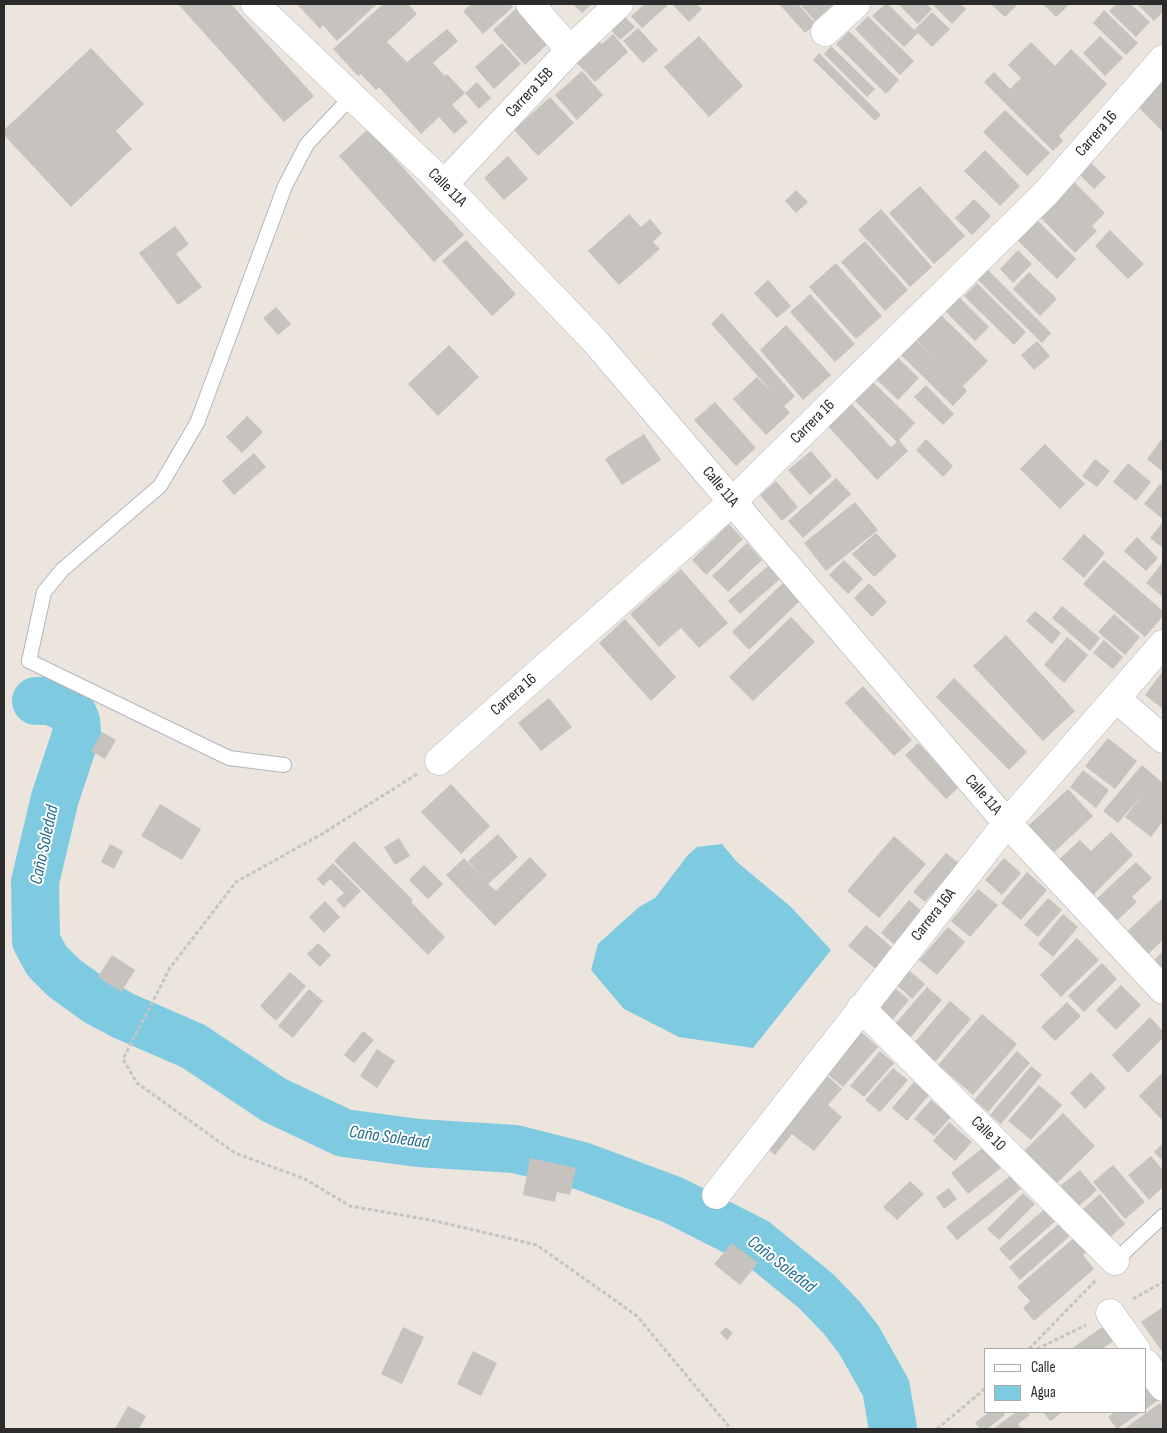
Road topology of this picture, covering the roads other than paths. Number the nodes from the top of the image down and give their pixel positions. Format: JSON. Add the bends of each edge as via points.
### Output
{"nodes":[{"id":1,"x":255,"y":4,"type":"edge"},
{"id":2,"x":530,"y":4,"type":"edge"},
{"id":3,"x":618,"y":4,"type":"edge"},
{"id":4,"x":856,"y":4,"type":"edge"},
{"id":5,"x":825,"y":32,"type":"dead end"},
{"id":6,"x":570,"y":50,"type":"junction"},
{"id":7,"x":1163,"y":59,"type":"edge"},
{"id":8,"x":352,"y":96,"type":"junction"},
{"id":9,"x":444,"y":184,"type":"junction"},
{"id":10,"x":732,"y":502,"type":"junction"},
{"id":11,"x":1163,"y":644,"type":"edge"},
{"id":12,"x":1117,"y":700,"type":"junction"},
{"id":13,"x":1163,"y":739,"type":"edge"},
{"id":14,"x":439,"y":761,"type":"road end"},
{"id":15,"x":284,"y":765,"type":"dead end"},
{"id":16,"x":1007,"y":823,"type":"junction"},
{"id":17,"x":1163,"y":990,"type":"edge"},
{"id":18,"x":861,"y":1008,"type":"junction"},
{"id":19,"x":716,"y":1195,"type":"dead end"},
{"id":20,"x":1163,"y":1216,"type":"edge"},
{"id":21,"x":1115,"y":1261,"type":"joint"},
{"id":22,"x":1110,"y":1313,"type":"dead end"},
{"id":23,"x":1135,"y":1348,"type":"edge"},
{"id":24,"x":1147,"y":1363,"type":"edge"},
{"id":25,"x":1163,"y":1387,"type":"edge"}],
"edges":[{"from":1,"to":8,"type":"street","name":"Calle 11A"},
{"from":2,"to":6,"type":"street"},
{"from":3,"to":6,"type":"street","name":"Carrera 15B"},
{"from":4,"to":5,"type":"street"},
{"from":6,"to":9,"type":"street","name":"Carrera 15B"},
{"from":7,"to":10,"type":"street","name":"Carrera 16","via":[[1046,193]]},
{"from":8,"to":9,"type":"street","name":"Calle 11A"},
{"from":8,"to":15,"type":"lane","via":[[307,144],[285,186],[197,423],[160,486],[62,570],[44,592],[29,661],[229,758]]},
{"from":9,"to":10,"type":"street","name":"Calle 11A","via":[[594,340]]},
{"from":10,"to":14,"type":"street","name":"Carrera 16"},
{"from":10,"to":16,"type":"street","name":"Calle 11A"},
{"from":11,"to":12,"type":"street","name":"Carrera 16A"},
{"from":12,"to":13,"type":"street"},
{"from":12,"to":16,"type":"street","name":"Carrera 16A"},
{"from":16,"to":17,"type":"street","name":"Calle 11A"},
{"from":16,"to":18,"type":"street","name":"Carrera 16A"},
{"from":18,"to":19,"type":"street","name":"Carrera 16A"},
{"from":18,"to":21,"type":"street","name":"Calle 10"},
{"from":20,"to":21,"type":"lane"},
{"from":22,"to":23,"type":"street"},
{"from":24,"to":25,"type":"street"}]}
